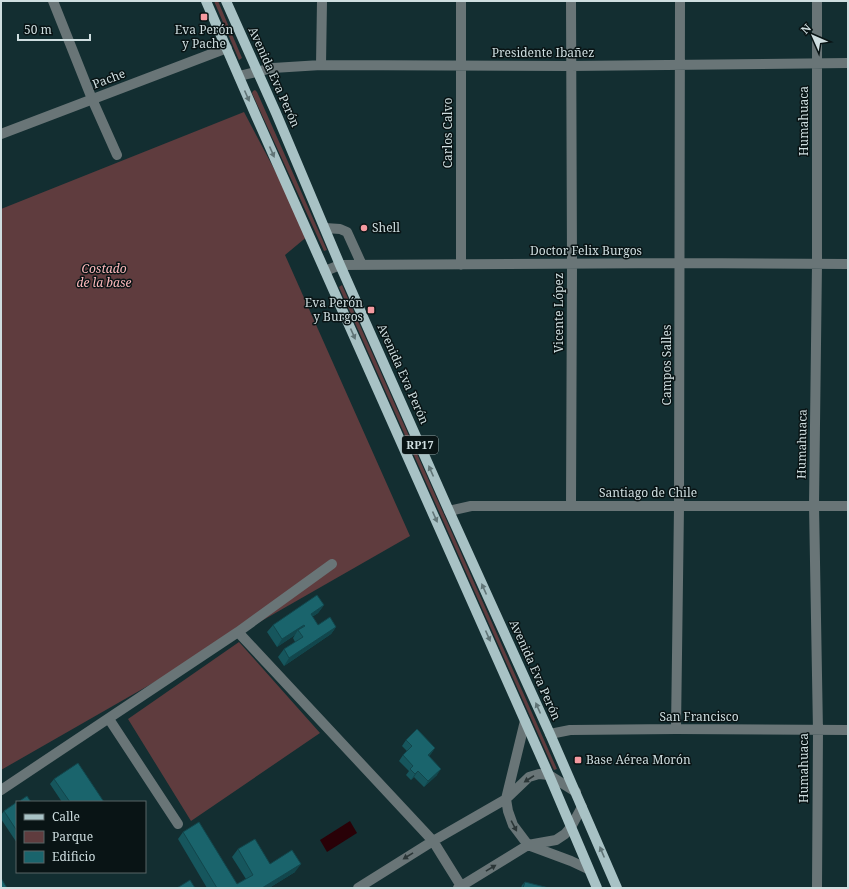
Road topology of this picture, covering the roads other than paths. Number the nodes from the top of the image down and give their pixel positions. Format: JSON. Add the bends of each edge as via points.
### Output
{"nodes":[{"id":1,"x":53,"y":1,"type":"edge"},
{"id":2,"x":206,"y":1,"type":"edge"},
{"id":3,"x":226,"y":1,"type":"edge"},
{"id":4,"x":322,"y":1,"type":"edge"},
{"id":5,"x":461,"y":1,"type":"edge"},
{"id":6,"x":571,"y":1,"type":"edge"},
{"id":7,"x":680,"y":1,"type":"edge"},
{"id":8,"x":817,"y":1,"type":"edge"},
{"id":9,"x":227,"y":48,"type":"junction"},
{"id":10,"x":817,"y":63,"type":"junction"},
{"id":11,"x":848,"y":64,"type":"edge"},
{"id":12,"x":322,"y":65,"type":"junction"},
{"id":13,"x":461,"y":65,"type":"junction"},
{"id":14,"x":680,"y":65,"type":"junction"},
{"id":15,"x":570,"y":66,"type":"junction"},
{"id":16,"x":258,"y":71,"type":"junction"},
{"id":17,"x":238,"y":76,"type":"junction"},
{"id":18,"x":92,"y":99,"type":"junction"},
{"id":19,"x":1,"y":134,"type":"edge"},
{"id":20,"x":117,"y":155,"type":"dead end"},
{"id":21,"x":324,"y":228,"type":"junction"},
{"id":22,"x":680,"y":263,"type":"junction"},
{"id":23,"x":461,"y":264,"type":"junction"},
{"id":24,"x":572,"y":264,"type":"junction"},
{"id":25,"x":817,"y":264,"type":"junction"},
{"id":26,"x":848,"y":264,"type":"edge"},
{"id":27,"x":340,"y":265,"type":"junction"},
{"id":28,"x":362,"y":265,"type":"junction"},
{"id":29,"x":325,"y":271,"type":"junction"},
{"id":30,"x":571,"y":505,"type":"junction"},
{"id":31,"x":814,"y":506,"type":"junction"},
{"id":32,"x":848,"y":506,"type":"edge"},
{"id":33,"x":679,"y":507,"type":"junction"},
{"id":34,"x":449,"y":510,"type":"junction"},
{"id":35,"x":332,"y":564,"type":"dead end"},
{"id":36,"x":238,"y":632,"type":"junction"},
{"id":37,"x":109,"y":719,"type":"junction"},
{"id":38,"x":525,"y":721,"type":"junction"},
{"id":39,"x":676,"y":729,"type":"junction"},
{"id":40,"x":848,"y":730,"type":"edge"},
{"id":41,"x":818,"y":731,"type":"junction"},
{"id":42,"x":550,"y":734,"type":"junction"},
{"id":43,"x":549,"y":775,"type":"junction"},
{"id":44,"x":1,"y":790,"type":"edge"},
{"id":45,"x":576,"y":792,"type":"junction"},
{"id":46,"x":506,"y":799,"type":"junction"},
{"id":47,"x":582,"y":807,"type":"junction"},
{"id":48,"x":178,"y":824,"type":"dead end"},
{"id":49,"x":571,"y":827,"type":"junction"},
{"id":50,"x":433,"y":841,"type":"junction"},
{"id":51,"x":528,"y":845,"type":"junction"},
{"id":52,"x":588,"y":869,"type":"junction"},
{"id":53,"x":460,"y":887,"type":"edge"},
{"id":54,"x":358,"y":888,"type":"edge"},
{"id":55,"x":596,"y":888,"type":"edge"},
{"id":56,"x":617,"y":888,"type":"edge"},
{"id":57,"x":817,"y":888,"type":"edge"}],
"edges":[{"from":1,"to":18,"type":"street"},
{"from":2,"to":9,"type":"main road","number":"RP17"},
{"from":3,"to":16,"type":"main road","name":"Avenida Eva Perón","number":"RP17"},
{"from":4,"to":12,"type":"street"},
{"from":5,"to":13,"type":"street","name":"Carlos Calvo"},
{"from":6,"to":15,"type":"street","name":"Vicente López"},
{"from":7,"to":14,"type":"street","name":"Campos Salles"},
{"from":8,"to":10,"type":"street","name":"Humahuaca"},
{"from":9,"to":17,"type":"main road","number":"RP17"},
{"from":9,"to":18,"type":"street","name":"Pache"},
{"from":10,"to":11,"type":"street","name":"Presidente Ibañez"},
{"from":10,"to":14,"type":"street","name":"Presidente Ibañez"},
{"from":10,"to":25,"type":"street","name":"Humahuaca"},
{"from":12,"to":13,"type":"street","name":"Presidente Ibañez"},
{"from":12,"to":16,"type":"street","name":"Presidente Ibañez"},
{"from":13,"to":15,"type":"street","name":"Presidente Ibañez"},
{"from":13,"to":23,"type":"street","name":"Carlos Calvo"},
{"from":14,"to":15,"type":"street","name":"Presidente Ibañez"},
{"from":14,"to":22,"type":"street","name":"Campos Salles"},
{"from":15,"to":24,"type":"street","name":"Vicente López"},
{"from":16,"to":17,"type":"street","name":"Presidente Ibañez"},
{"from":16,"to":21,"type":"main road","name":"Avenida Eva Perón","number":"RP17"},
{"from":17,"to":29,"type":"main road","number":"RP17","one_way":true},
{"from":18,"to":19,"type":"street","name":"Pache"},
{"from":18,"to":20,"type":"street"},
{"from":21,"to":27,"type":"main road","name":"Avenida Eva Perón","number":"RP17"},
{"from":21,"to":28,"type":"street","via":[[340,228],[347,232]]},
{"from":22,"to":24,"type":"street","name":"Doctor Felix Burgos"},
{"from":22,"to":25,"type":"street","name":"Doctor Felix Burgos"},
{"from":22,"to":33,"type":"street","name":"Campos Salles"},
{"from":23,"to":24,"type":"street","name":"Doctor Felix Burgos"},
{"from":23,"to":28,"type":"street","name":"Doctor Felix Burgos"},
{"from":24,"to":30,"type":"street","name":"Vicente López"},
{"from":25,"to":26,"type":"street","name":"Doctor Felix Burgos"},
{"from":25,"to":31,"type":"street","name":"Humahuaca"},
{"from":27,"to":28,"type":"street","name":"Doctor Felix Burgos"},
{"from":27,"to":29,"type":"street","name":"Doctor Felix Burgos"},
{"from":34,"to":27,"type":"main road","name":"Avenida Eva Perón","number":"RP17","one_way":true},
{"from":29,"to":38,"type":"main road","number":"RP17","one_way":true},
{"from":30,"to":33,"type":"street","name":"Santiago de Chile"},
{"from":30,"to":34,"type":"street","name":"Santiago de Chile","via":[[471,506]]},
{"from":31,"to":32,"type":"street","name":"Santiago de Chile"},
{"from":31,"to":33,"type":"street","name":"Santiago de Chile"},
{"from":31,"to":41,"type":"street","name":"Humahuaca"},
{"from":33,"to":39,"type":"street","name":"Campos Salles"},
{"from":42,"to":34,"type":"main road","name":"Avenida Eva Perón","number":"RP17","one_way":true},
{"from":35,"to":36,"type":"street"},
{"from":36,"to":37,"type":"street"},
{"from":36,"to":50,"type":"street"},
{"from":37,"to":44,"type":"street"},
{"from":37,"to":48,"type":"street"},
{"from":38,"to":43,"type":"main road","number":"RP17"},
{"from":38,"to":46,"type":"street"},
{"from":39,"to":41,"type":"street","name":"San Francisco"},
{"from":39,"to":42,"type":"street","name":"San Francisco","via":[[570,730]]},
{"from":40,"to":41,"type":"street","name":"San Francisco"},
{"from":41,"to":57,"type":"street","name":"Humahuaca"},
{"from":42,"to":45,"type":"main road","name":"Avenida Eva Perón","number":"RP17"},
{"from":43,"to":45,"type":"street"},
{"from":43,"to":46,"type":"street","one_way":true,"via":[[529,777]]},
{"from":43,"to":49,"type":"main road","number":"RP17"},
{"from":45,"to":47,"type":"main road","name":"Avenida Eva Perón","number":"RP17"},
{"from":46,"to":50,"type":"street"},
{"from":46,"to":51,"type":"street","one_way":true,"via":[[513,825]]},
{"from":47,"to":49,"type":"street"},
{"from":56,"to":47,"type":"main road","name":"Avenida Eva Perón","number":"RP17","one_way":true},
{"from":49,"to":51,"type":"street","via":[[556,840]]},
{"from":49,"to":52,"type":"main road","number":"RP17"},
{"from":50,"to":53,"type":"street"},
{"from":50,"to":54,"type":"street","one_way":true},
{"from":51,"to":52,"type":"street","via":[[571,860]]},
{"from":53,"to":51,"type":"street","one_way":true},
{"from":52,"to":55,"type":"main road","number":"RP17"}]}
